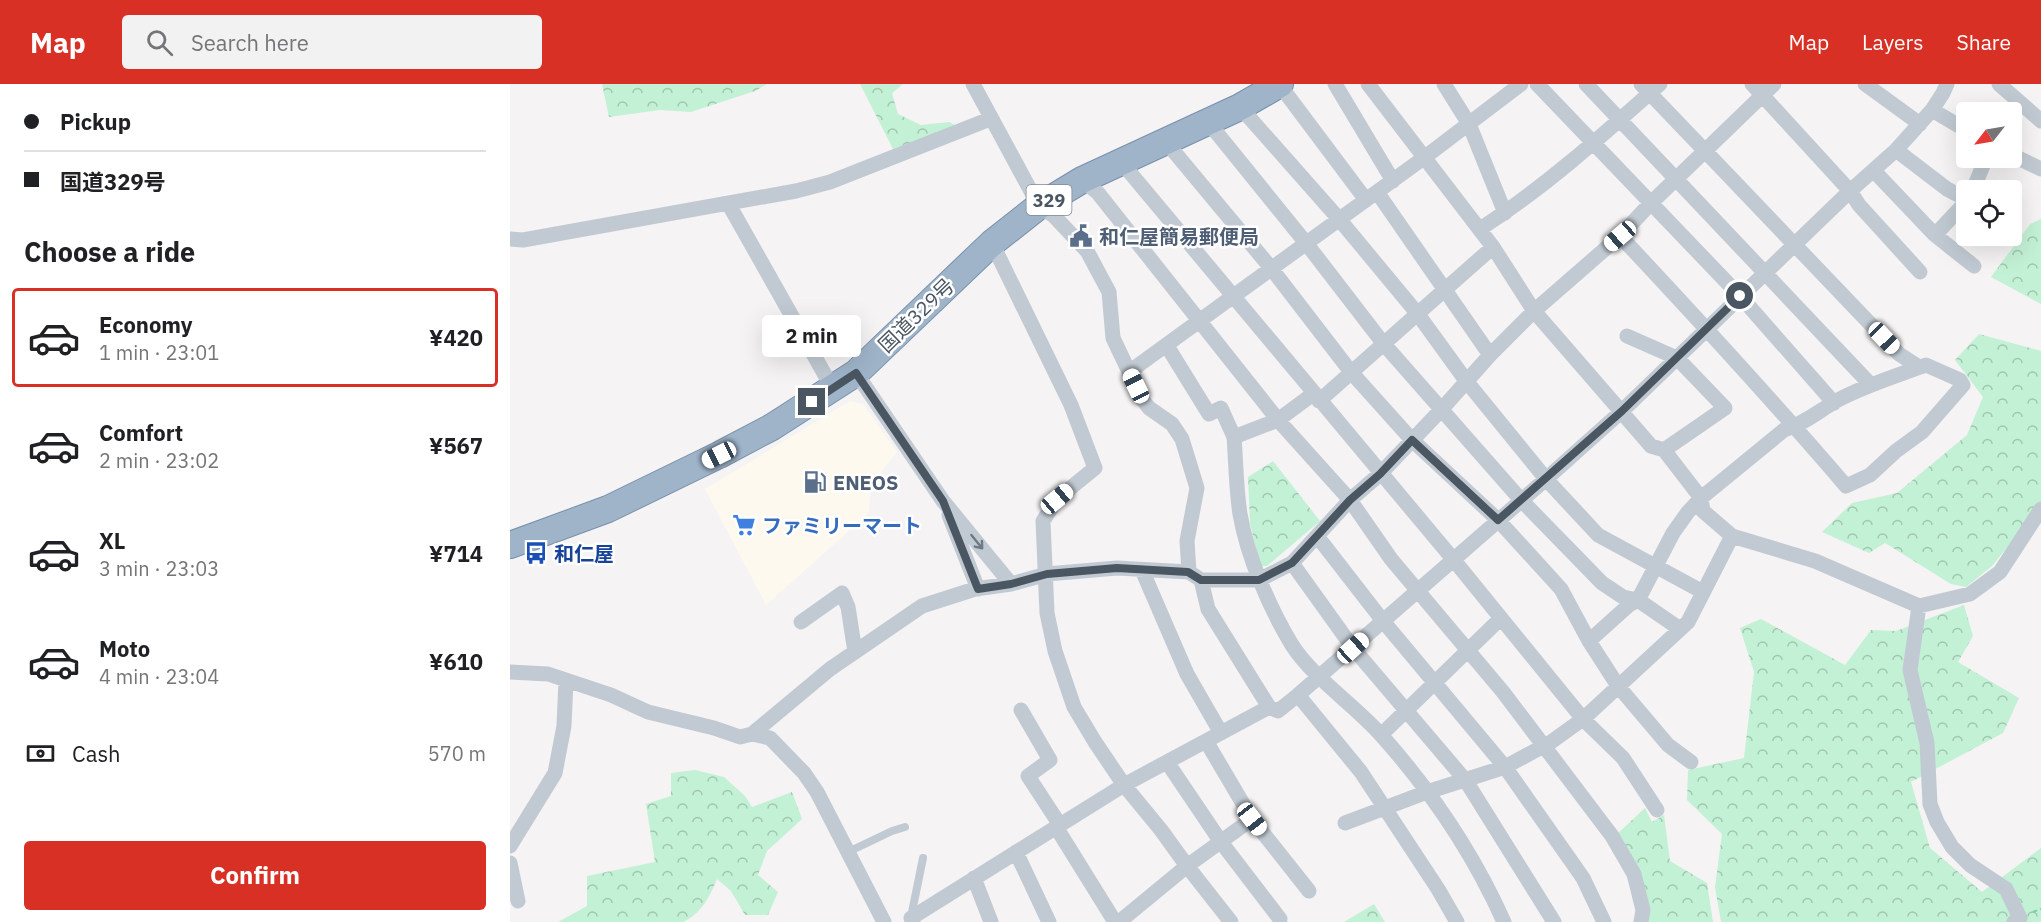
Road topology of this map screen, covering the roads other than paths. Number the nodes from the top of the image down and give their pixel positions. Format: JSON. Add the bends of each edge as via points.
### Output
{"nodes":[{"id":1,"x":973,"y":84,"type":"edge"},
{"id":2,"x":1279,"y":84,"type":"edge"},
{"id":3,"x":1335,"y":84,"type":"edge"},
{"id":4,"x":1368,"y":84,"type":"edge"},
{"id":5,"x":1444,"y":84,"type":"edge"},
{"id":6,"x":1521,"y":84,"type":"edge"},
{"id":7,"x":1537,"y":84,"type":"edge"},
{"id":8,"x":1586,"y":84,"type":"edge"},
{"id":9,"x":1864,"y":84,"type":"edge"},
{"id":10,"x":1947,"y":84,"type":"edge"},
{"id":11,"x":1999,"y":84,"type":"edge"},
{"id":12,"x":1650,"y":87,"type":"edge"},
{"id":13,"x":1763,"y":88,"type":"edge"},
{"id":14,"x":1240,"y":107,"type":"junction"},
{"id":15,"x":1932,"y":110,"type":"junction"},
{"id":16,"x":990,"y":119,"type":"junction"},
{"id":17,"x":1620,"y":119,"type":"junction"},
{"id":18,"x":2041,"y":121,"type":"edge"},
{"id":19,"x":1208,"y":122,"type":"junction"},
{"id":20,"x":1469,"y":124,"type":"junction"},
{"id":21,"x":1920,"y":124,"type":"junction"},
{"id":22,"x":1956,"y":124,"type":"edge"},
{"id":23,"x":1166,"y":142,"type":"junction"},
{"id":24,"x":1593,"y":144,"type":"junction"},
{"id":25,"x":1896,"y":150,"type":"junction"},
{"id":26,"x":1704,"y":152,"type":"junction"},
{"id":27,"x":1425,"y":157,"type":"junction"},
{"id":28,"x":2022,"y":160,"type":"edge"},
{"id":29,"x":1122,"y":163,"type":"junction"},
{"id":30,"x":2041,"y":169,"type":"edge"},
{"id":31,"x":1874,"y":171,"type":"junction"},
{"id":32,"x":1676,"y":178,"type":"junction"},
{"id":33,"x":1082,"y":180,"type":"junction"},
{"id":34,"x":1393,"y":181,"type":"junction"},
{"id":35,"x":1850,"y":191,"type":"junction"},
{"id":36,"x":1956,"y":194,"type":"edge"},
{"id":37,"x":1371,"y":196,"type":"junction"},
{"id":38,"x":728,"y":203,"type":"junction"},
{"id":39,"x":1650,"y":204,"type":"junction"},
{"id":40,"x":1039,"y":207,"type":"junction"},
{"id":41,"x":1956,"y":211,"type":"edge"},
{"id":42,"x":1505,"y":213,"type":"junction"},
{"id":43,"x":1339,"y":219,"type":"junction"},
{"id":44,"x":1480,"y":230,"type":"junction"},
{"id":45,"x":1935,"y":235,"type":"junction"},
{"id":46,"x":1620,"y":236,"type":"junction"},
{"id":47,"x":510,"y":238,"type":"edge"},
{"id":48,"x":992,"y":243,"type":"junction"},
{"id":49,"x":1306,"y":243,"type":"junction"},
{"id":50,"x":1794,"y":245,"type":"junction"},
{"id":51,"x":1493,"y":247,"type":"junction"},
{"id":52,"x":1974,"y":266,"type":"dead end"},
{"id":53,"x":1271,"y":268,"type":"junction"},
{"id":54,"x":1766,"y":272,"type":"junction"},
{"id":55,"x":1920,"y":272,"type":"dead end"},
{"id":56,"x":1444,"y":290,"type":"junction"},
{"id":57,"x":1233,"y":295,"type":"junction"},
{"id":58,"x":1740,"y":296,"type":"junction"},
{"id":59,"x":1534,"y":311,"type":"junction"},
{"id":60,"x":1418,"y":313,"type":"junction"},
{"id":61,"x":1200,"y":321,"type":"junction"},
{"id":62,"x":1707,"y":329,"type":"junction"},
{"id":63,"x":1627,"y":336,"type":"dead end"},
{"id":64,"x":1383,"y":343,"type":"junction"},
{"id":65,"x":1167,"y":346,"type":"junction"},
{"id":66,"x":1490,"y":355,"type":"junction"},
{"id":67,"x":1677,"y":358,"type":"junction"},
{"id":68,"x":1919,"y":368,"type":"junction"},
{"id":69,"x":1129,"y":372,"type":"junction"},
{"id":70,"x":1351,"y":372,"type":"junction"},
{"id":71,"x":856,"y":373,"type":"junction"},
{"id":72,"x":1467,"y":382,"type":"junction"},
{"id":73,"x":1870,"y":384,"type":"junction"},
{"id":74,"x":833,"y":389,"type":"junction"},
{"id":75,"x":1316,"y":398,"type":"junction"},
{"id":76,"x":1834,"y":403,"type":"junction"},
{"id":77,"x":1441,"y":410,"type":"junction"},
{"id":78,"x":1622,"y":411,"type":"junction"},
{"id":79,"x":1278,"y":420,"type":"junction"},
{"id":80,"x":1795,"y":427,"type":"junction"},
{"id":81,"x":1234,"y":437,"type":"junction"},
{"id":82,"x":1412,"y":440,"type":"junction"},
{"id":83,"x":1664,"y":450,"type":"junction"},
{"id":84,"x":1380,"y":474,"type":"junction"},
{"id":85,"x":1546,"y":479,"type":"junction"},
{"id":86,"x":1701,"y":498,"type":"junction"},
{"id":87,"x":1350,"y":500,"type":"junction"},
{"id":88,"x":943,"y":501,"type":"junction"},
{"id":89,"x":1522,"y":501,"type":"junction"},
{"id":90,"x":2041,"y":509,"type":"edge"},
{"id":91,"x":1498,"y":520,"type":"junction"},
{"id":92,"x":1317,"y":536,"type":"junction"},
{"id":93,"x":1732,"y":536,"type":"junction"},
{"id":94,"x":510,"y":545,"type":"edge"},
{"id":95,"x":1453,"y":559,"type":"junction"},
{"id":96,"x":1292,"y":563,"type":"junction"},
{"id":97,"x":1656,"y":568,"type":"junction"},
{"id":98,"x":1142,"y":570,"type":"junction"},
{"id":99,"x":1047,"y":574,"type":"junction"},
{"id":100,"x":1195,"y":576,"type":"junction"},
{"id":101,"x":1259,"y":580,"type":"junction"},
{"id":102,"x":1011,"y":584,"type":"junction"},
{"id":103,"x":978,"y":589,"type":"junction"},
{"id":104,"x":1418,"y":590,"type":"junction"},
{"id":105,"x":1703,"y":592,"type":"junction"},
{"id":106,"x":1638,"y":600,"type":"junction"},
{"id":107,"x":1919,"y":606,"type":"junction"},
{"id":108,"x":1501,"y":618,"type":"junction"},
{"id":109,"x":1383,"y":621,"type":"junction"},
{"id":110,"x":801,"y":622,"type":"dead end"},
{"id":111,"x":1680,"y":629,"type":"junction"},
{"id":112,"x":1589,"y":641,"type":"junction"},
{"id":113,"x":1353,"y":648,"type":"junction"},
{"id":114,"x":1467,"y":650,"type":"junction"},
{"id":115,"x":855,"y":652,"type":"junction"},
{"id":116,"x":510,"y":672,"type":"edge"},
{"id":117,"x":1320,"y":676,"type":"junction"},
{"id":118,"x":566,"y":680,"type":"junction"},
{"id":119,"x":1434,"y":682,"type":"junction"},
{"id":120,"x":1618,"y":686,"type":"junction"},
{"id":121,"x":1298,"y":695,"type":"junction"},
{"id":122,"x":1269,"y":707,"type":"junction"},
{"id":123,"x":1021,"y":710,"type":"dead end"},
{"id":124,"x":1406,"y":711,"type":"junction"},
{"id":125,"x":1583,"y":718,"type":"junction"},
{"id":126,"x":1221,"y":733,"type":"junction"},
{"id":127,"x":752,"y":734,"type":"junction"},
{"id":128,"x":1381,"y":735,"type":"junction"},
{"id":129,"x":1206,"y":741,"type":"junction"},
{"id":130,"x":1544,"y":746,"type":"junction"},
{"id":131,"x":1167,"y":762,"type":"junction"},
{"id":132,"x":1691,"y":762,"type":"dead end"},
{"id":133,"x":1505,"y":767,"type":"junction"},
{"id":134,"x":1466,"y":781,"type":"junction"},
{"id":135,"x":1124,"y":785,"type":"junction"},
{"id":136,"x":1427,"y":792,"type":"junction"},
{"id":137,"x":1385,"y":808,"type":"junction"},
{"id":138,"x":1657,"y":810,"type":"dead end"},
{"id":139,"x":1252,"y":819,"type":"junction"},
{"id":140,"x":1346,"y":823,"type":"dead end"},
{"id":141,"x":1058,"y":826,"type":"junction"},
{"id":142,"x":905,"y":827,"type":"dead end"},
{"id":143,"x":1221,"y":842,"type":"junction"},
{"id":144,"x":510,"y":846,"type":"edge"},
{"id":145,"x":848,"y":852,"type":"junction"},
{"id":146,"x":1016,"y":852,"type":"junction"},
{"id":147,"x":923,"y":858,"type":"dead end"},
{"id":148,"x":510,"y":863,"type":"edge"},
{"id":149,"x":1186,"y":866,"type":"junction"},
{"id":150,"x":974,"y":878,"type":"junction"},
{"id":151,"x":1309,"y":891,"type":"dead end"},
{"id":152,"x":518,"y":901,"type":"dead end"},
{"id":153,"x":1280,"y":919,"type":"dead end"},
{"id":154,"x":912,"y":920,"type":"edge"},
{"id":155,"x":884,"y":922,"type":"edge"},
{"id":156,"x":892,"y":922,"type":"edge"},
{"id":157,"x":992,"y":922,"type":"edge"},
{"id":158,"x":1049,"y":922,"type":"edge"},
{"id":159,"x":1117,"y":922,"type":"edge"},
{"id":160,"x":1231,"y":922,"type":"edge"},
{"id":161,"x":1456,"y":922,"type":"edge"},
{"id":162,"x":1504,"y":922,"type":"edge"},
{"id":163,"x":1554,"y":922,"type":"edge"},
{"id":164,"x":1604,"y":922,"type":"edge"},
{"id":165,"x":1641,"y":922,"type":"edge"},
{"id":166,"x":2014,"y":922,"type":"edge"}],
"edges":[{"from":1,"to":16,"type":"street"},
{"from":2,"to":14,"type":"highway","name":"国道329号","number":"329"},
{"from":2,"to":37,"type":"street"},
{"from":3,"to":34,"type":"street"},
{"from":4,"to":27,"type":"street"},
{"from":5,"to":20,"type":"street"},
{"from":6,"to":20,"type":"street"},
{"from":7,"to":24,"type":"street"},
{"from":8,"to":17,"type":"street"},
{"from":9,"to":21,"type":"street"},
{"from":10,"to":15,"type":"street"},
{"from":11,"to":18,"type":"street"},
{"from":12,"to":17,"type":"street"},
{"from":12,"to":26,"type":"street"},
{"from":13,"to":26,"type":"street"},
{"from":13,"to":35,"type":"street"},
{"from":14,"to":19,"type":"highway","name":"国道329号","number":"329"},
{"from":14,"to":43,"type":"street"},
{"from":15,"to":21,"type":"street"},
{"from":15,"to":22,"type":"street"},
{"from":16,"to":38,"type":"street","via":[[830,182]]},
{"from":16,"to":40,"type":"street"},
{"from":17,"to":24,"type":"street"},
{"from":17,"to":32,"type":"street"},
{"from":19,"to":23,"type":"highway","name":"国道329号","number":"329"},
{"from":19,"to":49,"type":"street"},
{"from":20,"to":27,"type":"street"},
{"from":20,"to":42,"type":"street"},
{"from":21,"to":25,"type":"street"},
{"from":23,"to":29,"type":"highway","name":"国道329号","number":"329"},
{"from":23,"to":53,"type":"street"},
{"from":24,"to":39,"type":"street"},
{"from":24,"to":42,"type":"street"},
{"from":25,"to":31,"type":"street"},
{"from":25,"to":36,"type":"street"},
{"from":26,"to":32,"type":"street"},
{"from":26,"to":50,"type":"street"},
{"from":27,"to":34,"type":"street"},
{"from":27,"to":44,"type":"street"},
{"from":28,"to":30,"type":"street"},
{"from":29,"to":33,"type":"highway","name":"国道329号","number":"329"},
{"from":29,"to":57,"type":"street"},
{"from":31,"to":35,"type":"street"},
{"from":31,"to":45,"type":"street"},
{"from":32,"to":39,"type":"street"},
{"from":32,"to":54,"type":"street"},
{"from":33,"to":40,"type":"highway","name":"国道329号","number":"329"},
{"from":33,"to":61,"type":"street","via":[[1098,193]]},
{"from":34,"to":37,"type":"street"},
{"from":35,"to":50,"type":"street"},
{"from":35,"to":55,"type":"street"},
{"from":37,"to":43,"type":"street"},
{"from":37,"to":56,"type":"street"},
{"from":38,"to":47,"type":"street","via":[[533,238]]},
{"from":38,"to":74,"type":"street"},
{"from":39,"to":46,"type":"street"},
{"from":39,"to":58,"type":"street"},
{"from":40,"to":48,"type":"highway","name":"国道329号","number":"329"},
{"from":40,"to":69,"type":"street","via":[[1054,216],[1087,251],[1109,292],[1113,338]]},
{"from":41,"to":45,"type":"street"},
{"from":42,"to":44,"type":"street"},
{"from":43,"to":49,"type":"street"},
{"from":43,"to":60,"type":"street"},
{"from":44,"to":51,"type":"street"},
{"from":45,"to":52,"type":"street"},
{"from":46,"to":59,"type":"street"},
{"from":46,"to":62,"type":"street"},
{"from":48,"to":71,"type":"highway","name":"国道329号","number":"329"},
{"from":48,"to":99,"type":"street","via":[[1071,405],[1095,468],[1057,499],[1043,521]]},
{"from":49,"to":53,"type":"street"},
{"from":49,"to":64,"type":"street"},
{"from":50,"to":54,"type":"street"},
{"from":50,"to":68,"type":"street","via":[[1899,354]]},
{"from":51,"to":56,"type":"street"},
{"from":51,"to":59,"type":"street"},
{"from":53,"to":57,"type":"street"},
{"from":53,"to":70,"type":"street"},
{"from":54,"to":58,"type":"street"},
{"from":54,"to":73,"type":"street"},
{"from":56,"to":60,"type":"street"},
{"from":56,"to":66,"type":"street"},
{"from":57,"to":61,"type":"street"},
{"from":57,"to":75,"type":"street"},
{"from":58,"to":62,"type":"street"},
{"from":58,"to":76,"type":"street"},
{"from":59,"to":66,"type":"street"},
{"from":59,"to":78,"type":"street"},
{"from":60,"to":64,"type":"street"},
{"from":60,"to":72,"type":"street"},
{"from":61,"to":65,"type":"street"},
{"from":61,"to":79,"type":"street"},
{"from":62,"to":67,"type":"street"},
{"from":62,"to":80,"type":"street"},
{"from":63,"to":67,"type":"street"},
{"from":64,"to":70,"type":"street"},
{"from":64,"to":77,"type":"street"},
{"from":65,"to":69,"type":"street"},
{"from":65,"to":81,"type":"street","via":[[1209,414],[1221,408]]},
{"from":66,"to":72,"type":"street"},
{"from":67,"to":78,"type":"street"},
{"from":67,"to":83,"type":"street","via":[[1725,408]]},
{"from":68,"to":73,"type":"street"},
{"from":68,"to":80,"type":"street","via":[[1926,365],[1960,380],[1962,385],[1922,432],[1870,475],[1846,486]]},
{"from":69,"to":100,"type":"street","via":[[1149,408],[1172,424],[1182,439],[1197,488],[1187,541]]},
{"from":70,"to":75,"type":"street"},
{"from":70,"to":82,"type":"street"},
{"from":71,"to":74,"type":"highway","name":"国道329号","number":"329"},
{"from":71,"to":88,"type":"street"},
{"from":72,"to":77,"type":"street"},
{"from":72,"to":85,"type":"street"},
{"from":73,"to":76,"type":"street"},
{"from":74,"to":94,"type":"highway","name":"国道329号","number":"329","via":[[772,427],[664,483],[608,509]]},
{"from":75,"to":79,"type":"street"},
{"from":75,"to":84,"type":"street"},
{"from":76,"to":80,"type":"street"},
{"from":77,"to":82,"type":"street"},
{"from":77,"to":89,"type":"street"},
{"from":78,"to":83,"type":"street","via":[[1651,446]]},
{"from":78,"to":85,"type":"street"},
{"from":79,"to":81,"type":"street"},
{"from":79,"to":87,"type":"street"},
{"from":80,"to":86,"type":"street","via":[[1784,430]]},
{"from":81,"to":101,"type":"street","via":[[1240,516]]},
{"from":82,"to":84,"type":"street"},
{"from":82,"to":91,"type":"street"},
{"from":83,"to":86,"type":"street"},
{"from":84,"to":87,"type":"street"},
{"from":84,"to":95,"type":"street"},
{"from":85,"to":89,"type":"street"},
{"from":85,"to":97,"type":"street","via":[[1598,535]]},
{"from":86,"to":93,"type":"street","via":[[1703,511]]},
{"from":86,"to":97,"type":"street","via":[[1673,533]]},
{"from":87,"to":92,"type":"street"},
{"from":87,"to":104,"type":"street","via":[[1391,560]]},
{"from":88,"to":102,"type":"street","one_way":true},
{"from":88,"to":103,"type":"street"},
{"from":89,"to":91,"type":"street"},
{"from":89,"to":106,"type":"street","via":[[1602,583],[1623,597]]},
{"from":90,"to":107,"type":"street","via":[[2000,572],[1970,594]]},
{"from":91,"to":95,"type":"street"},
{"from":91,"to":112,"type":"street","via":[[1561,589]]},
{"from":92,"to":96,"type":"street"},
{"from":92,"to":109,"type":"street"},
{"from":93,"to":105,"type":"street"},
{"from":93,"to":107,"type":"street","via":[[1815,561]]},
{"from":95,"to":104,"type":"street"},
{"from":95,"to":108,"type":"street"},
{"from":96,"to":101,"type":"street"},
{"from":96,"to":113,"type":"street"},
{"from":97,"to":105,"type":"street"},
{"from":97,"to":106,"type":"street"},
{"from":98,"to":99,"type":"street","via":[[1117,568]]},
{"from":98,"to":100,"type":"street"},
{"from":98,"to":126,"type":"street","via":[[1187,674]]},
{"from":99,"to":102,"type":"street"},
{"from":99,"to":135,"type":"street","via":[[1047,613],[1074,707]]},
{"from":100,"to":101,"type":"street"},
{"from":100,"to":122,"type":"street","via":[[1208,609]]},
{"from":101,"to":117,"type":"street","via":[[1293,646]]},
{"from":102,"to":103,"type":"street"},
{"from":103,"to":115,"type":"street","via":[[922,606]]},
{"from":104,"to":109,"type":"street"},
{"from":104,"to":114,"type":"street"},
{"from":105,"to":111,"type":"street","via":[[1688,622]]},
{"from":106,"to":111,"type":"street"},
{"from":106,"to":112,"type":"street"},
{"from":107,"to":166,"type":"street","via":[[1910,670],[1927,743],[1930,804],[1952,847],[1970,865],[2006,889],[2020,918]]},
{"from":108,"to":114,"type":"street"},
{"from":108,"to":125,"type":"street"},
{"from":109,"to":113,"type":"street"},
{"from":109,"to":119,"type":"street"},
{"from":110,"to":115,"type":"street","via":[[842,593]]},
{"from":111,"to":120,"type":"street"},
{"from":112,"to":120,"type":"street"},
{"from":113,"to":117,"type":"street"},
{"from":113,"to":124,"type":"street"},
{"from":114,"to":119,"type":"street"},
{"from":114,"to":130,"type":"street"},
{"from":115,"to":127,"type":"street"},
{"from":116,"to":118,"type":"street","via":[[548,674]]},
{"from":117,"to":121,"type":"street"},
{"from":117,"to":128,"type":"street"},
{"from":118,"to":127,"type":"street","via":[[648,712],[740,737]]},
{"from":118,"to":144,"type":"street","via":[[564,726],[555,773]]},
{"from":119,"to":124,"type":"street"},
{"from":119,"to":133,"type":"street"},
{"from":120,"to":125,"type":"street"},
{"from":120,"to":132,"type":"street","via":[[1668,745]]},
{"from":121,"to":122,"type":"street","via":[[1278,711]]},
{"from":121,"to":137,"type":"street"},
{"from":122,"to":126,"type":"street"},
{"from":123,"to":141,"type":"street","via":[[1050,760],[1028,776]]},
{"from":124,"to":128,"type":"street"},
{"from":124,"to":134,"type":"street"},
{"from":125,"to":130,"type":"street"},
{"from":125,"to":138,"type":"street","via":[[1623,758]]},
{"from":126,"to":129,"type":"street"},
{"from":127,"to":145,"type":"street","via":[[770,738],[804,773]]},
{"from":128,"to":136,"type":"street"},
{"from":129,"to":131,"type":"street"},
{"from":129,"to":139,"type":"street"},
{"from":130,"to":133,"type":"street"},
{"from":130,"to":165,"type":"street","via":[[1612,836],[1634,874],[1644,910]]},
{"from":131,"to":135,"type":"street"},
{"from":131,"to":143,"type":"street"},
{"from":133,"to":134,"type":"street"},
{"from":133,"to":164,"type":"street","via":[[1583,878]]},
{"from":134,"to":136,"type":"street"},
{"from":134,"to":163,"type":"street"},
{"from":135,"to":141,"type":"street"},
{"from":135,"to":149,"type":"street"},
{"from":136,"to":137,"type":"street"},
{"from":136,"to":162,"type":"street","via":[[1488,887]]},
{"from":137,"to":140,"type":"street"},
{"from":137,"to":161,"type":"street"},
{"from":139,"to":143,"type":"street"},
{"from":139,"to":151,"type":"street"},
{"from":141,"to":146,"type":"street"},
{"from":141,"to":159,"type":"street"},
{"from":142,"to":145,"type":"lane"},
{"from":143,"to":149,"type":"street"},
{"from":143,"to":153,"type":"street"},
{"from":145,"to":155,"type":"street"},
{"from":146,"to":150,"type":"street"},
{"from":146,"to":158,"type":"street"},
{"from":147,"to":154,"type":"lane"},
{"from":148,"to":152,"type":"street"},
{"from":149,"to":159,"type":"street"},
{"from":149,"to":160,"type":"street"},
{"from":150,"to":154,"type":"street"},
{"from":150,"to":157,"type":"street"},
{"from":154,"to":156,"type":"street"}]}
